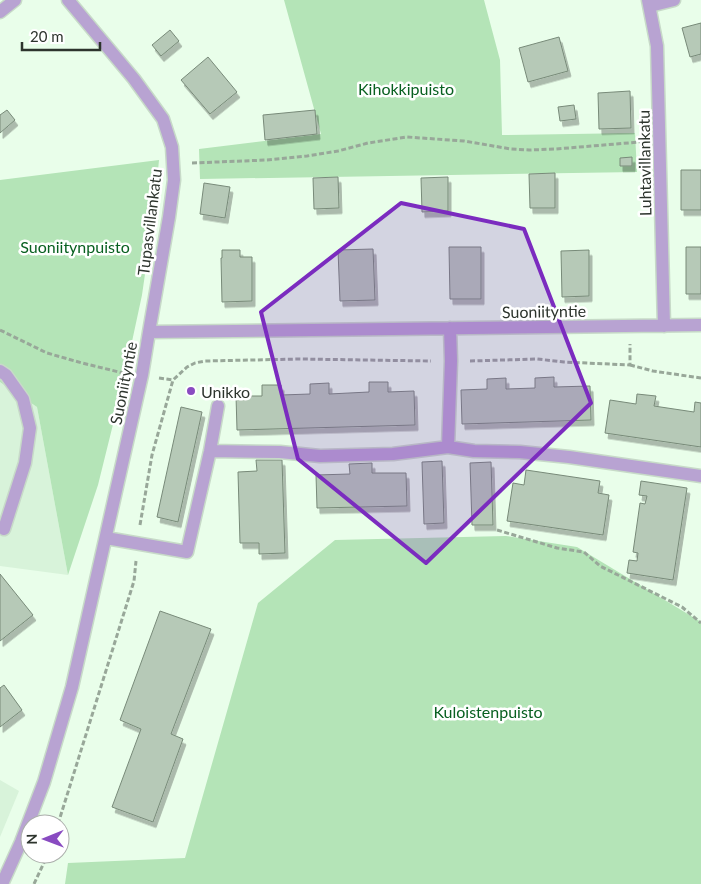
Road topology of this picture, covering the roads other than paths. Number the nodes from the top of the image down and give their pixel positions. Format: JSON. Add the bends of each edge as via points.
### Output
{"nodes":[{"id":1,"x":15,"y":0,"type":"edge"},
{"id":2,"x":68,"y":0,"type":"edge"},
{"id":3,"x":674,"y":0,"type":"edge"},
{"id":4,"x":649,"y":3,"type":"edge"},
{"id":5,"x":0,"y":12,"type":"edge"},
{"id":6,"x":701,"y":325,"type":"edge"},
{"id":7,"x":664,"y":326,"type":"junction"},
{"id":8,"x":450,"y":328,"type":"junction"},
{"id":9,"x":149,"y":332,"type":"junction"},
{"id":10,"x":0,"y":372,"type":"edge"},
{"id":11,"x":218,"y":406,"type":"dead end"},
{"id":12,"x":448,"y":447,"type":"junction"},
{"id":13,"x":210,"y":451,"type":"junction"},
{"id":14,"x":701,"y":476,"type":"edge"},
{"id":15,"x":4,"y":529,"type":"dead end"},
{"id":16,"x":106,"y":538,"type":"junction"},
{"id":17,"x":2,"y":884,"type":"edge"}],
"edges":[{"from":1,"to":5,"type":"street"},
{"from":2,"to":9,"type":"street","name":"Tupasvillankatu","via":[[163,119],[172,147],[174,180]]},
{"from":3,"to":4,"type":"street"},
{"from":4,"to":7,"type":"street","name":"Luhtavillankatu","via":[[657,46]]},
{"from":6,"to":7,"type":"street","name":"Suoniityntie"},
{"from":7,"to":8,"type":"street","name":"Suoniityntie"},
{"from":8,"to":9,"type":"street","name":"Suoniityntie"},
{"from":8,"to":12,"type":"street"},
{"from":9,"to":16,"type":"street","name":"Suoniityntie"},
{"from":10,"to":15,"type":"street","via":[[6,375],[23,399],[30,428],[24,463]]},
{"from":11,"to":13,"type":"street"},
{"from":12,"to":13,"type":"street","via":[[393,454],[320,456]]},
{"from":12,"to":14,"type":"street","via":[[569,457]]},
{"from":13,"to":16,"type":"street","via":[[187,552]]},
{"from":16,"to":17,"type":"street","name":"Suoniityntie","via":[[54,750],[21,842]]}]}
